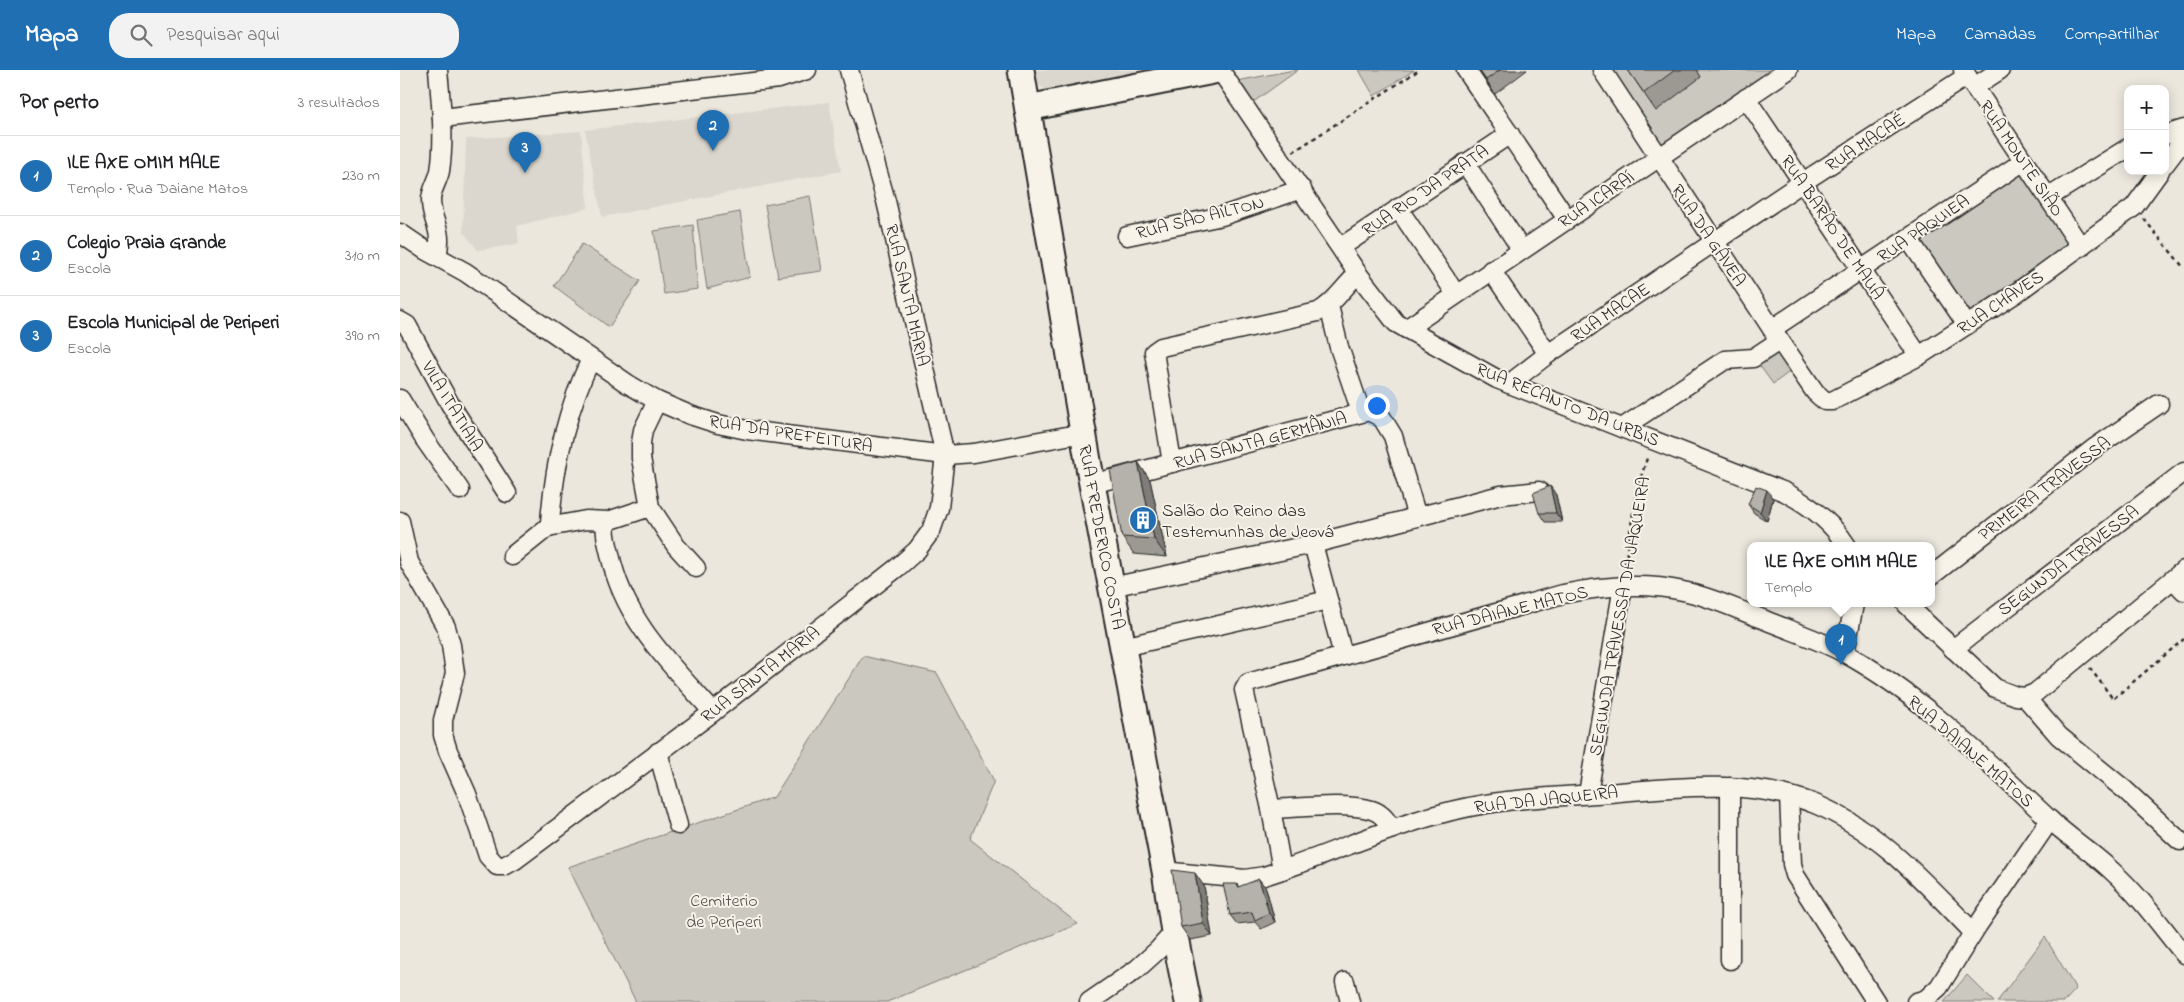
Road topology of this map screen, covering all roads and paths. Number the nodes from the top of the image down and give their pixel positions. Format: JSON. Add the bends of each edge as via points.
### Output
{"nodes":[{"id":1,"x":438,"y":70,"type":"edge"},
{"id":2,"x":807,"y":70,"type":"edge"},
{"id":3,"x":849,"y":70,"type":"edge"},
{"id":4,"x":1021,"y":70,"type":"edge"},
{"id":5,"x":1219,"y":70,"type":"edge"},
{"id":6,"x":1419,"y":70,"type":"edge"},
{"id":7,"x":1466,"y":70,"type":"edge"},
{"id":8,"x":1602,"y":70,"type":"edge"},
{"id":9,"x":1788,"y":70,"type":"edge"},
{"id":10,"x":2000,"y":70,"type":"edge"},
{"id":11,"x":1968,"y":77,"type":"edge"},
{"id":12,"x":1746,"y":98,"type":"junction"},
{"id":13,"x":1028,"y":108,"type":"junction"},
{"id":14,"x":442,"y":118,"type":"junction"},
{"id":15,"x":2184,"y":129,"type":"edge"},
{"id":16,"x":1510,"y":134,"type":"junction"},
{"id":17,"x":2169,"y":134,"type":"edge"},
{"id":18,"x":2184,"y":140,"type":"edge"},
{"id":19,"x":2124,"y":150,"type":"edge"},
{"id":20,"x":1657,"y":157,"type":"junction"},
{"id":21,"x":1282,"y":159,"type":"junction"},
{"id":22,"x":2169,"y":159,"type":"edge"},
{"id":23,"x":2024,"y":161,"type":"junction"},
{"id":24,"x":1465,"y":163,"type":"junction"},
{"id":25,"x":2157,"y":175,"type":"edge"},
{"id":26,"x":1802,"y":182,"type":"junction"},
{"id":27,"x":1302,"y":189,"type":"junction"},
{"id":28,"x":2049,"y":197,"type":"junction"},
{"id":29,"x":2134,"y":207,"type":"junction"},
{"id":30,"x":1398,"y":208,"type":"junction"},
{"id":31,"x":1566,"y":219,"type":"junction"},
{"id":32,"x":400,"y":233,"type":"edge"},
{"id":33,"x":1127,"y":236,"type":"dead end"},
{"id":34,"x":1908,"y":238,"type":"junction"},
{"id":35,"x":1713,"y":242,"type":"junction"},
{"id":36,"x":1341,"y":247,"type":"junction"},
{"id":37,"x":2081,"y":247,"type":"junction"},
{"id":38,"x":1521,"y":249,"type":"junction"},
{"id":39,"x":437,"y":256,"type":"junction"},
{"id":40,"x":2184,"y":268,"type":"edge"},
{"id":41,"x":1862,"y":269,"type":"junction"},
{"id":42,"x":1491,"y":270,"type":"junction"},
{"id":43,"x":1358,"y":274,"type":"junction"},
{"id":44,"x":1456,"y":294,"type":"junction"},
{"id":45,"x":1328,"y":306,"type":"junction"},
{"id":46,"x":400,"y":321,"type":"edge"},
{"id":47,"x":1967,"y":325,"type":"junction"},
{"id":48,"x":1406,"y":329,"type":"junction"},
{"id":49,"x":1776,"y":335,"type":"junction"},
{"id":50,"x":1548,"y":354,"type":"junction"},
{"id":51,"x":1919,"y":356,"type":"junction"},
{"id":52,"x":590,"y":359,"type":"junction"},
{"id":53,"x":1509,"y":384,"type":"junction"},
{"id":54,"x":1820,"y":397,"type":"joint"},
{"id":55,"x":400,"y":399,"type":"edge"},
{"id":56,"x":657,"y":401,"type":"junction"},
{"id":57,"x":2159,"y":404,"type":"dead end"},
{"id":58,"x":1361,"y":412,"type":"junction"},
{"id":59,"x":1622,"y":428,"type":"junction"},
{"id":60,"x":1083,"y":433,"type":"junction"},
{"id":61,"x":1653,"y":439,"type":"junction"},
{"id":62,"x":945,"y":456,"type":"junction"},
{"id":63,"x":1172,"y":463,"type":"junction"},
{"id":64,"x":2184,"y":472,"type":"edge"},
{"id":65,"x":1092,"y":484,"type":"junction"},
{"id":66,"x":460,"y":490,"type":"dead end"},
{"id":67,"x":1539,"y":491,"type":"edge"},
{"id":68,"x":507,"y":493,"type":"dead end"},
{"id":69,"x":650,"y":507,"type":"junction"},
{"id":70,"x":1417,"y":517,"type":"junction"},
{"id":71,"x":400,"y":521,"type":"edge"},
{"id":72,"x":608,"y":521,"type":"junction"},
{"id":73,"x":548,"y":527,"type":"junction"},
{"id":74,"x":1844,"y":542,"type":"edge"},
{"id":75,"x":1313,"y":544,"type":"junction"},
{"id":76,"x":512,"y":556,"type":"dead end"},
{"id":77,"x":696,"y":568,"type":"dead end"},
{"id":78,"x":1935,"y":573,"type":"edge"},
{"id":79,"x":2180,"y":580,"type":"edge"},
{"id":80,"x":1623,"y":586,"type":"junction"},
{"id":81,"x":1111,"y":587,"type":"junction"},
{"id":82,"x":1328,"y":600,"type":"junction"},
{"id":83,"x":1853,"y":607,"type":"edge"},
{"id":84,"x":1909,"y":607,"type":"edge"},
{"id":85,"x":2184,"y":639,"type":"edge"},
{"id":86,"x":1123,"y":647,"type":"junction"},
{"id":87,"x":1953,"y":649,"type":"junction"},
{"id":88,"x":1845,"y":653,"type":"junction"},
{"id":89,"x":1343,"y":655,"type":"junction"},
{"id":90,"x":2080,"y":655,"type":"junction"},
{"id":91,"x":2026,"y":696,"type":"junction"},
{"id":92,"x":713,"y":712,"type":"junction"},
{"id":93,"x":658,"y":752,"type":"junction"},
{"id":94,"x":1730,"y":787,"type":"junction"},
{"id":95,"x":1588,"y":794,"type":"junction"},
{"id":96,"x":1789,"y":796,"type":"junction"},
{"id":97,"x":1271,"y":809,"type":"junction"},
{"id":98,"x":2050,"y":820,"type":"junction"},
{"id":99,"x":678,"y":825,"type":"dead end"},
{"id":100,"x":1392,"y":829,"type":"junction"},
{"id":101,"x":2180,"y":841,"type":"dead end"},
{"id":102,"x":1282,"y":870,"type":"junction"},
{"id":103,"x":1165,"y":871,"type":"junction"},
{"id":104,"x":1174,"y":932,"type":"junction"},
{"id":105,"x":1973,"y":932,"type":"junction"},
{"id":106,"x":2184,"y":954,"type":"edge"},
{"id":107,"x":1730,"y":960,"type":"dead end"},
{"id":108,"x":1345,"y":982,"type":"dead end"},
{"id":109,"x":1089,"y":1002,"type":"edge"},
{"id":110,"x":1188,"y":1002,"type":"edge"},
{"id":111,"x":1350,"y":1002,"type":"edge"},
{"id":112,"x":1876,"y":1002,"type":"edge"},
{"id":113,"x":1916,"y":1002,"type":"edge"}],
"edges":[{"from":1,"to":14,"type":"street"},
{"from":2,"to":14,"type":"street","via":[[779,79]]},
{"from":3,"to":62,"type":"street","name":"RUA SANTA MARIA","via":[[886,201]]},
{"from":4,"to":13,"type":"main road","name":"RUA FREDERICO COSTA"},
{"from":5,"to":13,"type":"main road"},
{"from":5,"to":21,"type":"street","name":"RUA RECANTO DA URBIS"},
{"from":6,"to":21,"type":"path"},
{"from":7,"to":16,"type":"street"},
{"from":8,"to":20,"type":"street","name":"RUA DA GÁVEA"},
{"from":9,"to":12,"type":"street","name":"RUA ICARAÍ"},
{"from":10,"to":11,"type":"street","name":"RUA MACAÉ"},
{"from":11,"to":23,"type":"street","name":"RUA MONTE SIÃO"},
{"from":11,"to":26,"type":"street","name":"RUA MACAÉ"},
{"from":12,"to":20,"type":"street","name":"RUA ICARAÍ"},
{"from":12,"to":26,"type":"street","name":"RUA BARÃO DE MAUÁ"},
{"from":13,"to":60,"type":"main road","name":"RUA FREDERICO COSTA"},
{"from":14,"to":39,"type":"street","via":[[440,171],[431,199],[440,233]]},
{"from":15,"to":17,"type":"street"},
{"from":16,"to":24,"type":"street","name":"RUA RIO DA PRATA"},
{"from":16,"to":31,"type":"street"},
{"from":18,"to":22,"type":"street"},
{"from":19,"to":28,"type":"street"},
{"from":20,"to":31,"type":"street","name":"RUA ICARAÍ"},
{"from":20,"to":35,"type":"street","name":"RUA DA GÁVEA"},
{"from":21,"to":27,"type":"street","name":"RUA RECANTO DA URBIS"},
{"from":23,"to":28,"type":"street","name":"RUA MONTE SIÃO"},
{"from":23,"to":34,"type":"street","name":"RUA PAQUIEA"},
{"from":24,"to":30,"type":"street","name":"RUA RIO DA PRATA"},
{"from":24,"to":38,"type":"street"},
{"from":25,"to":29,"type":"street","name":"RUA CHAVES"},
{"from":26,"to":35,"type":"street","name":"RUA MACAÉ"},
{"from":26,"to":41,"type":"street","name":"RUA BARÃO DE MAUÁ"},
{"from":27,"to":33,"type":"street","name":"RUA SÂO AILTON","via":[[1222,216]]},
{"from":27,"to":36,"type":"street","name":"RUA RECANTO DA URBIS"},
{"from":28,"to":37,"type":"street","name":"RUA MONTE SIÃO"},
{"from":29,"to":37,"type":"street","name":"RUA CHAVES"},
{"from":29,"to":40,"type":"path"},
{"from":30,"to":36,"type":"street","name":"RUA RIO DA PRATA"},
{"from":30,"to":44,"type":"street"},
{"from":31,"to":38,"type":"street","name":"RUA ICARAÍ"},
{"from":32,"to":39,"type":"street","name":"RUA DA PREFEITURA"},
{"from":34,"to":41,"type":"street","name":"RUA PAQUIEA"},
{"from":34,"to":47,"type":"street"},
{"from":35,"to":49,"type":"street","name":"RUA DA GÁVEA"},
{"from":35,"to":50,"type":"street","name":"RUA MACAE"},
{"from":36,"to":43,"type":"street","name":"RUA RECANTO DA URBIS"},
{"from":37,"to":47,"type":"street","name":"RUA CHAVES"},
{"from":38,"to":42,"type":"street","name":"RUA ICARAÍ"},
{"from":39,"to":52,"type":"street","name":"RUA DA PREFEITURA"},
{"from":41,"to":49,"type":"street","name":"RUA PAQUIEA"},
{"from":41,"to":51,"type":"street","name":"RUA BARÃO DE MAUÁ"},
{"from":42,"to":44,"type":"street","name":"RUA ICARAÍ"},
{"from":42,"to":50,"type":"street"},
{"from":43,"to":45,"type":"street"},
{"from":43,"to":48,"type":"street","name":"RUA RECANTO DA URBIS","via":[[1388,314]]},
{"from":44,"to":48,"type":"street","name":"RUA ICARAÍ"},
{"from":45,"to":58,"type":"street"},
{"from":45,"to":63,"type":"street","via":[[1310,314],[1161,347],[1154,352]]},
{"from":46,"to":68,"type":"street","name":"VILA ITATIAIA","via":[[407,325],[450,404]]},
{"from":47,"to":51,"type":"street","name":"RUA CHAVES"},
{"from":48,"to":53,"type":"street","name":"RUA RECANTO DA URBIS"},
{"from":49,"to":54,"type":"street","name":"RUA DA GÁVEA"},
{"from":49,"to":59,"type":"street","name":"RUA PAQUIEA","via":[[1753,358],[1726,360]]},
{"from":50,"to":53,"type":"street","name":"RUA MACAE"},
{"from":51,"to":54,"type":"street","name":"RUA CHAVES","via":[[1832,401]]},
{"from":52,"to":56,"type":"street","name":"RUA DA PREFEITURA"},
{"from":52,"to":73,"type":"street","via":[[566,420]]},
{"from":53,"to":59,"type":"street","name":"RUA RECANTO DA URBIS"},
{"from":55,"to":66,"type":"street"},
{"from":56,"to":62,"type":"street","name":"RUA DA PREFEITURA","via":[[718,424]]},
{"from":56,"to":69,"type":"street","via":[[643,430],[641,443]]},
{"from":57,"to":78,"type":"street","name":"PRIMEIRA TRAVESSA","via":[[2093,449]]},
{"from":58,"to":63,"type":"street","name":"RUA SANTA GERMÂNIA"},
{"from":58,"to":70,"type":"street","name":"RUA SANTA GERMÂNIA","via":[[1375,413],[1393,436]]},
{"from":59,"to":61,"type":"street","name":"RUA RECANTO DA URBIS"},
{"from":60,"to":62,"type":"street","name":"RUA DA PREFEITURA"},
{"from":60,"to":65,"type":"main road","name":"RUA FREDERICO COSTA"},
{"from":61,"to":74,"type":"street","name":"RUA RECANTO DA URBIS","via":[[1802,501],[1826,520]]},
{"from":61,"to":80,"type":"path","name":"SEGUNDA TRAVESSA DA JAQUEIRA","via":[[1636,494]]},
{"from":62,"to":92,"type":"street","name":"RUA SANTA MARIA","via":[[939,508],[932,531],[917,550]]},
{"from":63,"to":65,"type":"street","name":"RUA SANTA GERMÂNIA"},
{"from":64,"to":87,"type":"street","name":"SEGUNDA TRAVESSA"},
{"from":65,"to":81,"type":"main road","name":"RUA FREDERICO COSTA"},
{"from":67,"to":70,"type":"street","via":[[1501,495]]},
{"from":69,"to":72,"type":"street"},
{"from":69,"to":77,"type":"street"},
{"from":70,"to":75,"type":"street"},
{"from":71,"to":93,"type":"street","name":"RUA SANTA MARIA","via":[[409,562],[443,620],[452,644],[455,673],[443,720],[443,735],[467,794],[484,849],[492,862],[504,866],[515,860]]},
{"from":72,"to":73,"type":"street","via":[[586,520]]},
{"from":72,"to":92,"type":"street","via":[[605,528],[611,558],[630,611],[648,638]]},
{"from":73,"to":76,"type":"street"},
{"from":75,"to":81,"type":"street"},
{"from":75,"to":82,"type":"street"},
{"from":79,"to":90,"type":"street"},
{"from":80,"to":88,"type":"street","name":"RUA DAIANE MATOS","via":[[1673,589],[1706,598]]},
{"from":80,"to":89,"type":"street","name":"RUA DAIANE MATOS","via":[[1563,594]]},
{"from":80,"to":95,"type":"street","name":"SEGUNDA TRAVESSA DA JAQUEIRA"},
{"from":81,"to":86,"type":"main road","name":"RUA FREDERICO COSTA"},
{"from":82,"to":86,"type":"street"},
{"from":82,"to":89,"type":"street"},
{"from":83,"to":88,"type":"street"},
{"from":84,"to":87,"type":"street"},
{"from":85,"to":90,"type":"path","via":[[2113,699]]},
{"from":86,"to":103,"type":"main road","name":"RUA FREDERICO COSTA"},
{"from":87,"to":91,"type":"street","via":[[1994,688],[2007,694]]},
{"from":88,"to":98,"type":"street","name":"RUA DAIANE MATOS","via":[[1928,710]]},
{"from":89,"to":97,"type":"street","name":"RUA DAIANE MATOS","via":[[1250,682],[1244,687]]},
{"from":90,"to":91,"type":"street","via":[[2035,693]]},
{"from":91,"to":101,"type":"street","via":[[2058,736],[2125,790]]},
{"from":92,"to":93,"type":"street","name":"RUA SANTA MARIA"},
{"from":93,"to":99,"type":"street"},
{"from":94,"to":95,"type":"street","name":"RUA DA JAQUEIRA"},
{"from":94,"to":96,"type":"street","name":"RUA DA JAQUEIRA"},
{"from":94,"to":107,"type":"street"},
{"from":95,"to":100,"type":"street","name":"RUA DA JAQUEIRA","via":[[1474,804]]},
{"from":96,"to":105,"type":"street","name":"RUA DA JAQUEIRA","via":[[1824,809],[1877,839],[1912,869]]},
{"from":96,"to":112,"type":"street","via":[[1795,875]]},
{"from":97,"to":100,"type":"street","via":[[1364,809],[1382,815]]},
{"from":97,"to":102,"type":"street","name":"RUA DAIANE MATOS"},
{"from":98,"to":105,"type":"street","name":"RUA DAIANE MATOS"},
{"from":98,"to":106,"type":"street","name":"RUA DAIANE MATOS","via":[[2113,872]]},
{"from":100,"to":102,"type":"street","name":"RUA DA JAQUEIRA"},
{"from":102,"to":103,"type":"street","name":"RUA DA JAQUEIRA","via":[[1246,880]]},
{"from":103,"to":104,"type":"main road","name":"RUA FREDERICO COSTA"},
{"from":104,"to":109,"type":"street","via":[[1137,969]]},
{"from":104,"to":110,"type":"main road","name":"RUA FREDERICO COSTA"},
{"from":105,"to":113,"type":"street","name":"RUA DAIANE MATOS","via":[[1939,986],[1926,999]]},
{"from":108,"to":111,"type":"street"}]}
